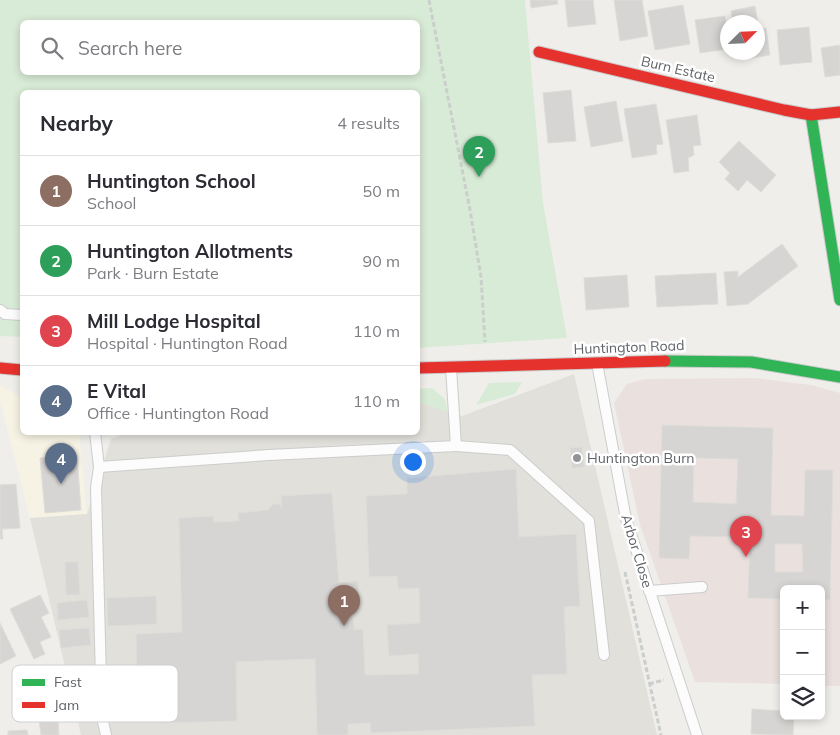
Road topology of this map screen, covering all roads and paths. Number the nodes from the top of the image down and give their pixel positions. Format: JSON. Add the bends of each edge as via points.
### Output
{"nodes":[{"id":1,"x":429,"y":0,"type":"edge"},
{"id":2,"x":539,"y":52,"type":"dead end"},
{"id":3,"x":840,"y":112,"type":"edge"},
{"id":4,"x":810,"y":115,"type":"junction"},
{"id":5,"x":840,"y":300,"type":"edge"},
{"id":6,"x":0,"y":310,"type":"edge"},
{"id":7,"x":20,"y":315,"type":"edge"},
{"id":8,"x":485,"y":344,"type":"dead end"},
{"id":9,"x":597,"y":362,"type":"junction"},
{"id":10,"x":451,"y":366,"type":"junction"},
{"id":11,"x":0,"y":368,"type":"edge"},
{"id":12,"x":420,"y":368,"type":"edge"},
{"id":13,"x":20,"y":370,"type":"edge"},
{"id":14,"x":840,"y":377,"type":"edge"},
{"id":15,"x":95,"y":435,"type":"edge"},
{"id":16,"x":456,"y":446,"type":"junction"},
{"id":17,"x":99,"y":466,"type":"junction"},
{"id":18,"x":702,"y":587,"type":"dead end"},
{"id":19,"x":649,"y":591,"type":"junction"},
{"id":20,"x":604,"y":655,"type":"dead end"},
{"id":21,"x":101,"y":665,"type":"edge"},
{"id":22,"x":103,"y":722,"type":"edge"},
{"id":23,"x":106,"y":735,"type":"edge"},
{"id":24,"x":697,"y":735,"type":"edge"}],
"edges":[{"from":1,"to":8,"type":"path","via":[[481,277]]},
{"from":2,"to":4,"type":"street","name":"Burn Estate"},
{"from":3,"to":4,"type":"street","name":"Burn Estate"},
{"from":4,"to":5,"type":"street"},
{"from":6,"to":7,"type":"lane","via":[[5,314]]},
{"from":9,"to":10,"type":"street","name":"Huntington Road"},
{"from":9,"to":14,"type":"street","name":"Huntington Road","via":[[751,362]]},
{"from":9,"to":19,"type":"lane","name":"Arbor Close","via":[[626,519]]},
{"from":10,"to":12,"type":"street","name":"Huntington Road"},
{"from":10,"to":16,"type":"lane"},
{"from":11,"to":13,"type":"street"},
{"from":15,"to":17,"type":"lane"},
{"from":16,"to":17,"type":"lane"},
{"from":16,"to":20,"type":"lane","via":[[510,450],[589,522]]},
{"from":17,"to":21,"type":"lane","via":[[96,488]]},
{"from":18,"to":19,"type":"lane"},
{"from":19,"to":24,"type":"lane","name":"Arbor Close"},
{"from":22,"to":23,"type":"lane"}]}
